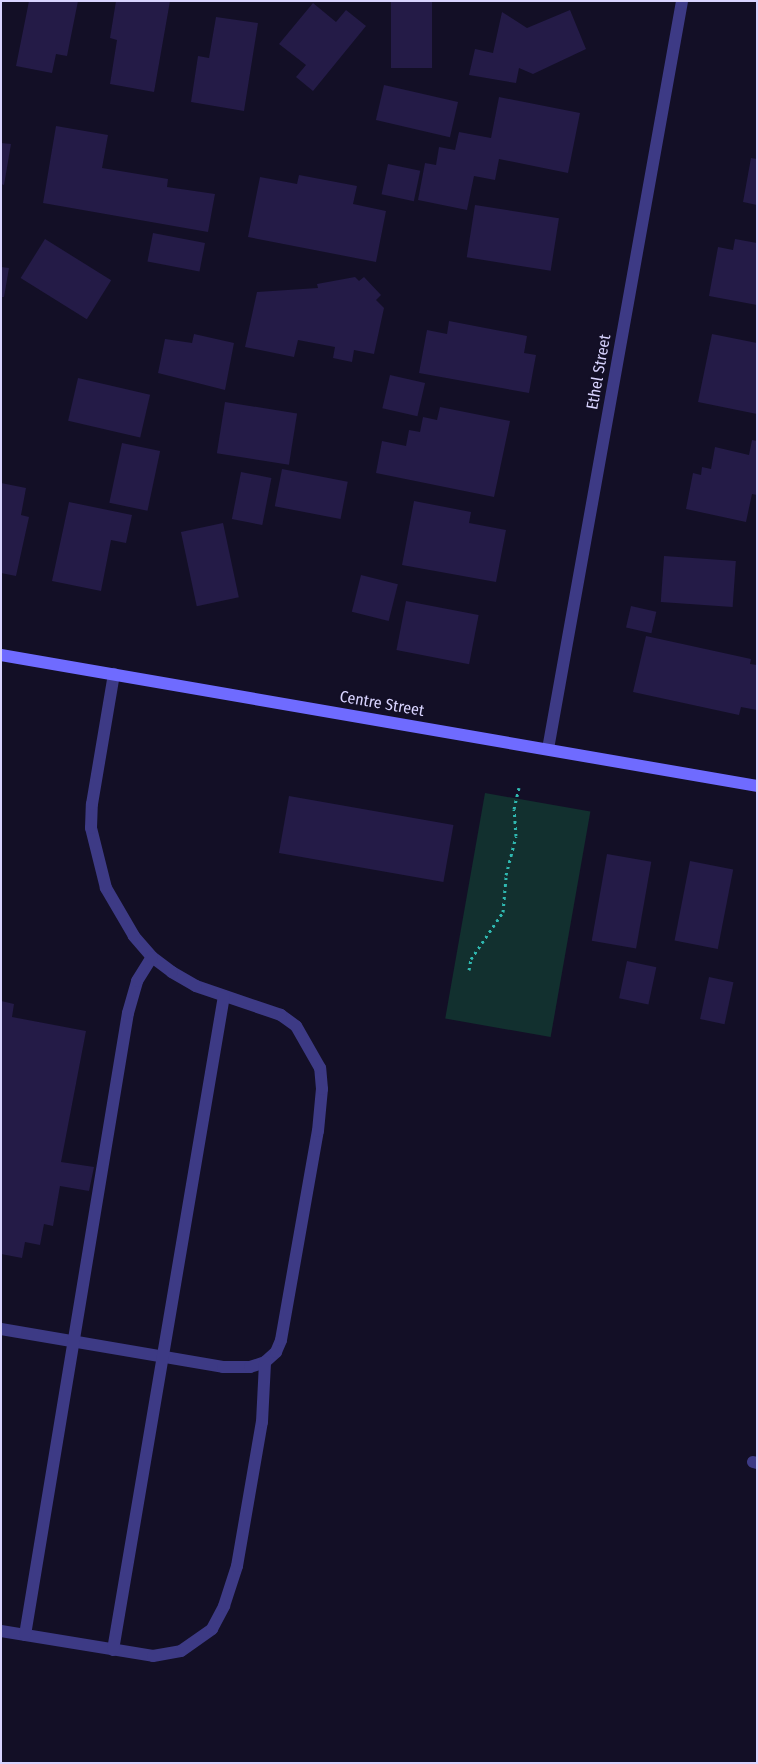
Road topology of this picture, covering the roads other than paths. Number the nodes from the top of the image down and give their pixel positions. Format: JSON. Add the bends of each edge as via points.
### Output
{"nodes":[{"id":1,"x":682,"y":1,"type":"edge"},
{"id":2,"x":1,"y":655,"type":"edge"},
{"id":3,"x":114,"y":674,"type":"junction"},
{"id":4,"x":548,"y":749,"type":"junction"},
{"id":5,"x":757,"y":786,"type":"edge"},
{"id":6,"x":152,"y":957,"type":"junction"},
{"id":7,"x":224,"y":996,"type":"junction"},
{"id":8,"x":1,"y":1329,"type":"edge"},
{"id":9,"x":73,"y":1342,"type":"junction"},
{"id":10,"x":165,"y":1357,"type":"junction"},
{"id":11,"x":266,"y":1362,"type":"junction"},
{"id":12,"x":1,"y":1630,"type":"edge"},
{"id":13,"x":25,"y":1635,"type":"junction"},
{"id":14,"x":113,"y":1650,"type":"junction"}],
"edges":[{"from":1,"to":4,"type":"street","name":"Ethel Street"},
{"from":2,"to":3,"type":"street","name":"Centre Street"},
{"from":3,"to":4,"type":"street","name":"Centre Street"},
{"from":3,"to":6,"type":"street","via":[[92,804],[93,845],[116,911]]},
{"from":4,"to":5,"type":"street","name":"Centre Street"},
{"from":6,"to":7,"type":"street","via":[[196,986]]},
{"from":6,"to":9,"type":"street","via":[[137,981],[128,1013]]},
{"from":7,"to":10,"type":"street"},
{"from":7,"to":11,"type":"street","via":[[274,1012],[296,1026],[320,1068],[322,1089],[281,1340],[276,1352]]},
{"from":8,"to":9,"type":"street"},
{"from":9,"to":10,"type":"street"},
{"from":9,"to":13,"type":"street"},
{"from":10,"to":11,"type":"street","via":[[223,1367],[250,1367]]},
{"from":10,"to":14,"type":"street"},
{"from":11,"to":14,"type":"street","via":[[262,1422],[237,1566],[224,1606],[212,1629],[181,1651],[165,1655],[141,1656]]},
{"from":12,"to":13,"type":"street"},
{"from":13,"to":14,"type":"street"}]}
